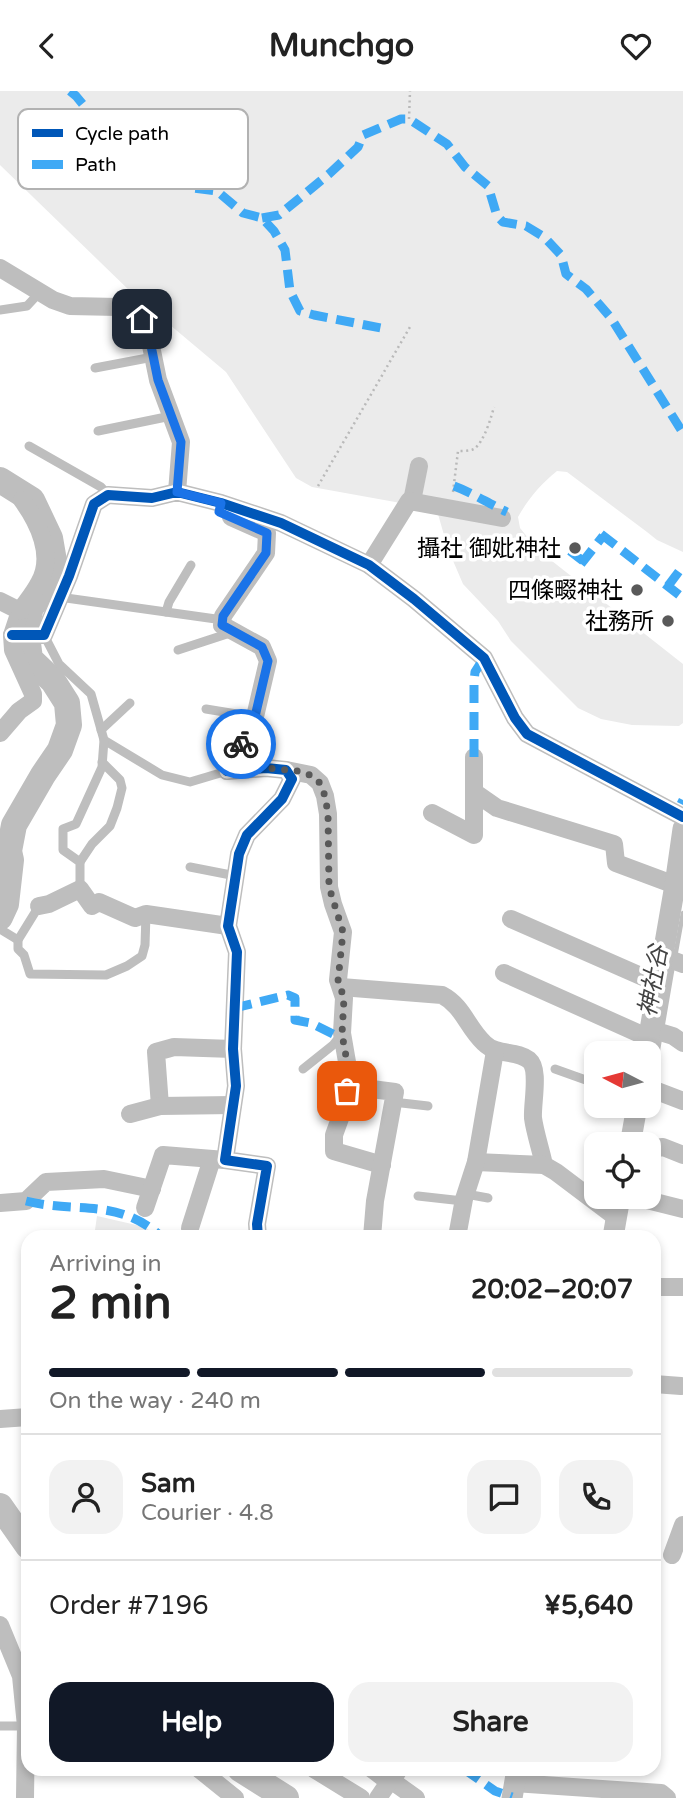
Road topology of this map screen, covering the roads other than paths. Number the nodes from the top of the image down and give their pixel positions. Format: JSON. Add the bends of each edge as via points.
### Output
{"nodes":[{"id":1,"x":0,"y":268,"type":"edge"},
{"id":2,"x":40,"y":292,"type":"junction"},
{"id":3,"x":0,"y":310,"type":"edge"},
{"id":4,"x":153,"y":356,"type":"junction"},
{"id":5,"x":95,"y":368,"type":"dead end"},
{"id":6,"x":171,"y":415,"type":"junction"},
{"id":7,"x":97,"y":431,"type":"dead end"},
{"id":8,"x":29,"y":446,"type":"dead end"},
{"id":9,"x":419,"y":466,"type":"dead end"},
{"id":10,"x":177,"y":492,"type":"junction"},
{"id":11,"x":108,"y":495,"type":"junction"},
{"id":12,"x":22,"y":500,"type":"dead end"},
{"id":13,"x":412,"y":501,"type":"junction"},
{"id":14,"x":221,"y":503,"type":"junction"},
{"id":15,"x":502,"y":518,"type":"dead end"},
{"id":16,"x":191,"y":565,"type":"dead end"},
{"id":17,"x":369,"y":565,"type":"junction"},
{"id":18,"x":60,"y":597,"type":"junction"},
{"id":19,"x":0,"y":601,"type":"edge"},
{"id":20,"x":20,"y":611,"type":"junction"},
{"id":21,"x":166,"y":612,"type":"junction"},
{"id":22,"x":228,"y":626,"type":"junction"},
{"id":23,"x":28,"y":635,"type":"junction"},
{"id":24,"x":178,"y":650,"type":"dead end"},
{"id":25,"x":130,"y":703,"type":"dead end"},
{"id":26,"x":206,"y":709,"type":"dead end"},
{"id":27,"x":255,"y":717,"type":"junction"},
{"id":28,"x":101,"y":730,"type":"junction"},
{"id":29,"x":0,"y":733,"type":"edge"},
{"id":30,"x":104,"y":740,"type":"junction"},
{"id":31,"x":474,"y":757,"type":"dead end"},
{"id":32,"x":102,"y":762,"type":"junction"},
{"id":33,"x":286,"y":770,"type":"junction"},
{"id":34,"x":227,"y":771,"type":"junction"},
{"id":35,"x":474,"y":792,"type":"junction"},
{"id":36,"x":432,"y":813,"type":"dead end"},
{"id":37,"x":683,"y":817,"type":"edge"},
{"id":38,"x":683,"y":829,"type":"edge"},
{"id":39,"x":80,"y":862,"type":"junction"},
{"id":40,"x":190,"y":867,"type":"dead end"},
{"id":41,"x":236,"y":876,"type":"junction"},
{"id":42,"x":675,"y":885,"type":"junction"},
{"id":43,"x":80,"y":889,"type":"junction"},
{"id":44,"x":39,"y":906,"type":"joint"},
{"id":45,"x":146,"y":914,"type":"junction"},
{"id":46,"x":511,"y":919,"type":"dead end"},
{"id":47,"x":228,"y":926,"type":"junction"},
{"id":48,"x":2,"y":930,"type":"edge"},
{"id":49,"x":18,"y":940,"type":"junction"},
{"id":50,"x":673,"y":960,"type":"edge"},
{"id":51,"x":504,"y":973,"type":"dead end"},
{"id":52,"x":659,"y":985,"type":"junction"},
{"id":53,"x":341,"y":987,"type":"junction"},
{"id":54,"x":342,"y":1034,"type":"junction"},
{"id":55,"x":649,"y":1040,"type":"edge"},
{"id":56,"x":683,"y":1043,"type":"edge"},
{"id":57,"x":233,"y":1049,"type":"junction"},
{"id":58,"x":495,"y":1051,"type":"junction"},
{"id":59,"x":303,"y":1069,"type":"dead end"},
{"id":60,"x":555,"y":1069,"type":"dead end"},
{"id":61,"x":584,"y":1079,"type":"edge"},
{"id":62,"x":348,"y":1086,"type":"junction"},
{"id":63,"x":662,"y":1093,"type":"edge"},
{"id":64,"x":683,"y":1101,"type":"edge"},
{"id":65,"x":393,"y":1102,"type":"junction"},
{"id":66,"x":233,"y":1105,"type":"junction"},
{"id":67,"x":160,"y":1106,"type":"junction"},
{"id":68,"x":428,"y":1106,"type":"dead end"},
{"id":69,"x":130,"y":1114,"type":"dead end"},
{"id":70,"x":661,"y":1147,"type":"edge"},
{"id":71,"x":683,"y":1155,"type":"edge"},
{"id":72,"x":219,"y":1160,"type":"junction"},
{"id":73,"x":476,"y":1162,"type":"junction"},
{"id":74,"x":382,"y":1165,"type":"junction"},
{"id":75,"x":544,"y":1165,"type":"junction"},
{"id":76,"x":152,"y":1189,"type":"junction"},
{"id":77,"x":418,"y":1196,"type":"dead end"},
{"id":78,"x":464,"y":1198,"type":"junction"},
{"id":79,"x":488,"y":1198,"type":"dead end"},
{"id":80,"x":0,"y":1203,"type":"edge"},
{"id":81,"x":661,"y":1204,"type":"edge"},
{"id":82,"x":145,"y":1208,"type":"dead end"},
{"id":83,"x":618,"y":1209,"type":"edge"},
{"id":84,"x":683,"y":1209,"type":"edge"},
{"id":85,"x":190,"y":1228,"type":"dead end"},
{"id":86,"x":615,"y":1228,"type":"edge"},
{"id":87,"x":257,"y":1230,"type":"edge"},
{"id":88,"x":373,"y":1230,"type":"edge"},
{"id":89,"x":458,"y":1230,"type":"edge"},
{"id":90,"x":661,"y":1287,"type":"edge"},
{"id":91,"x":683,"y":1287,"type":"edge"},
{"id":92,"x":661,"y":1385,"type":"edge"},
{"id":93,"x":681,"y":1386,"type":"edge"},
{"id":94,"x":21,"y":1418,"type":"edge"},
{"id":95,"x":0,"y":1419,"type":"edge"},
{"id":96,"x":683,"y":1525,"type":"edge"},
{"id":97,"x":670,"y":1555,"type":"edge"},
{"id":98,"x":0,"y":1625,"type":"edge"},
{"id":99,"x":4,"y":1642,"type":"edge"},
{"id":100,"x":21,"y":1673,"type":"edge"},
{"id":101,"x":0,"y":1726,"type":"edge"},
{"id":102,"x":21,"y":1726,"type":"edge"},
{"id":103,"x":25,"y":1776,"type":"edge"},
{"id":104,"x":208,"y":1776,"type":"edge"},
{"id":105,"x":325,"y":1776,"type":"edge"},
{"id":106,"x":393,"y":1777,"type":"edge"},
{"id":107,"x":517,"y":1784,"type":"edge"},
{"id":108,"x":25,"y":1798,"type":"edge"},
{"id":109,"x":235,"y":1798,"type":"edge"},
{"id":110,"x":361,"y":1798,"type":"edge"},
{"id":111,"x":378,"y":1798,"type":"edge"},
{"id":112,"x":416,"y":1798,"type":"edge"},
{"id":113,"x":667,"y":1798,"type":"edge"}],
"edges":[{"from":1,"to":2,"type":"street"},
{"from":2,"to":3,"type":"lane","via":[[27,306]]},
{"from":2,"to":4,"type":"street","via":[[70,306],[130,310],[142,319]]},
{"from":4,"to":5,"type":"lane"},
{"from":4,"to":6,"type":"street"},
{"from":6,"to":7,"type":"lane"},
{"from":6,"to":10,"type":"street","via":[[181,442]]},
{"from":8,"to":11,"type":"lane","via":[[102,487]]},
{"from":9,"to":13,"type":"street"},
{"from":10,"to":11,"type":"street","via":[[152,498]]},
{"from":10,"to":14,"type":"street"},
{"from":11,"to":18,"type":"street","via":[[94,504]]},
{"from":12,"to":20,"type":"street","via":[[37,525],[46,559],[41,581]]},
{"from":13,"to":15,"type":"street"},
{"from":13,"to":17,"type":"street"},
{"from":14,"to":17,"type":"street","via":[[282,523]]},
{"from":14,"to":22,"type":"street","via":[[219,512],[267,533],[266,553],[223,616]]},
{"from":16,"to":21,"type":"lane"},
{"from":17,"to":37,"type":"street","via":[[484,657],[514,718],[527,734]]},
{"from":18,"to":21,"type":"lane"},
{"from":18,"to":23,"type":"street"},
{"from":19,"to":20,"type":"street"},
{"from":20,"to":23,"type":"street"},
{"from":21,"to":22,"type":"lane"},
{"from":22,"to":24,"type":"lane"},
{"from":22,"to":27,"type":"street","via":[[262,647],[268,661]]},
{"from":23,"to":28,"type":"lane","via":[[91,694]]},
{"from":23,"to":29,"type":"street","via":[[13,650],[33,701]]},
{"from":25,"to":28,"type":"lane"},
{"from":26,"to":27,"type":"lane"},
{"from":27,"to":34,"type":"street"},
{"from":28,"to":30,"type":"lane"},
{"from":30,"to":32,"type":"lane"},
{"from":30,"to":34,"type":"lane","via":[[162,775],[190,782]]},
{"from":31,"to":35,"type":"street"},
{"from":32,"to":39,"type":"lane","via":[[122,788],[110,826]]},
{"from":32,"to":39,"type":"lane","via":[[76,824],[64,829],[63,850]]},
{"from":33,"to":34,"type":"street"},
{"from":33,"to":41,"type":"street","via":[[292,779],[282,799],[247,835]]},
{"from":33,"to":53,"type":"street","via":[[310,775],[325,796],[329,887],[343,932]]},
{"from":35,"to":36,"type":"street","via":[[474,835]]},
{"from":35,"to":42,"type":"street","via":[[497,808],[614,844],[616,863]]},
{"from":38,"to":42,"type":"street"},
{"from":39,"to":43,"type":"lane"},
{"from":40,"to":41,"type":"lane"},
{"from":41,"to":47,"type":"street"},
{"from":42,"to":50,"type":"street"},
{"from":43,"to":44,"type":"street"},
{"from":43,"to":45,"type":"street","via":[[92,906],[99,902],[135,918]]},
{"from":44,"to":49,"type":"lane"},
{"from":45,"to":47,"type":"street"},
{"from":45,"to":49,"type":"lane","via":[[142,956],[106,975],[30,974]]},
{"from":46,"to":52,"type":"street"},
{"from":47,"to":57,"type":"street","via":[[237,952]]},
{"from":48,"to":49,"type":"lane"},
{"from":50,"to":52,"type":"street"},
{"from":51,"to":55,"type":"street"},
{"from":52,"to":55,"type":"street"},
{"from":53,"to":54,"type":"street"},
{"from":53,"to":58,"type":"street","via":[[442,995],[454,1001],[470,1027]]},
{"from":54,"to":59,"type":"lane"},
{"from":54,"to":62,"type":"street"},
{"from":55,"to":56,"type":"street","via":[[673,1036]]},
{"from":57,"to":66,"type":"street"},
{"from":57,"to":67,"type":"street","via":[[174,1047],[156,1052]]},
{"from":58,"to":73,"type":"street"},
{"from":58,"to":75,"type":"street","via":[[523,1057],[535,1069],[533,1117]]},
{"from":60,"to":61,"type":"lane"},
{"from":62,"to":65,"type":"street","via":[[395,1092]]},
{"from":62,"to":74,"type":"street","via":[[334,1151]]},
{"from":63,"to":64,"type":"street"},
{"from":65,"to":68,"type":"lane"},
{"from":65,"to":74,"type":"street"},
{"from":66,"to":67,"type":"street"},
{"from":66,"to":72,"type":"street"},
{"from":67,"to":69,"type":"street"},
{"from":70,"to":71,"type":"street"},
{"from":72,"to":76,"type":"street","via":[[163,1155]]},
{"from":72,"to":85,"type":"street"},
{"from":72,"to":87,"type":"street","via":[[267,1165]]},
{"from":73,"to":75,"type":"street"},
{"from":73,"to":78,"type":"street"},
{"from":74,"to":88,"type":"street"},
{"from":75,"to":86,"type":"street"},
{"from":76,"to":80,"type":"street","via":[[104,1179],[46,1182],[26,1201]]},
{"from":76,"to":82,"type":"street"},
{"from":77,"to":78,"type":"lane"},
{"from":78,"to":79,"type":"lane"},
{"from":78,"to":89,"type":"street"},
{"from":81,"to":84,"type":"street"},
{"from":83,"to":86,"type":"street"},
{"from":90,"to":91,"type":"street"},
{"from":92,"to":93,"type":"street"},
{"from":94,"to":95,"type":"street"},
{"from":96,"to":97,"type":"street"},
{"from":98,"to":99,"type":"street"},
{"from":99,"to":100,"type":"street"},
{"from":101,"to":102,"type":"lane"},
{"from":103,"to":108,"type":"street"},
{"from":104,"to":109,"type":"street"},
{"from":105,"to":110,"type":"street"},
{"from":106,"to":111,"type":"street"},
{"from":106,"to":112,"type":"street"},
{"from":107,"to":113,"type":"street","via":[[661,1793]]}]}
